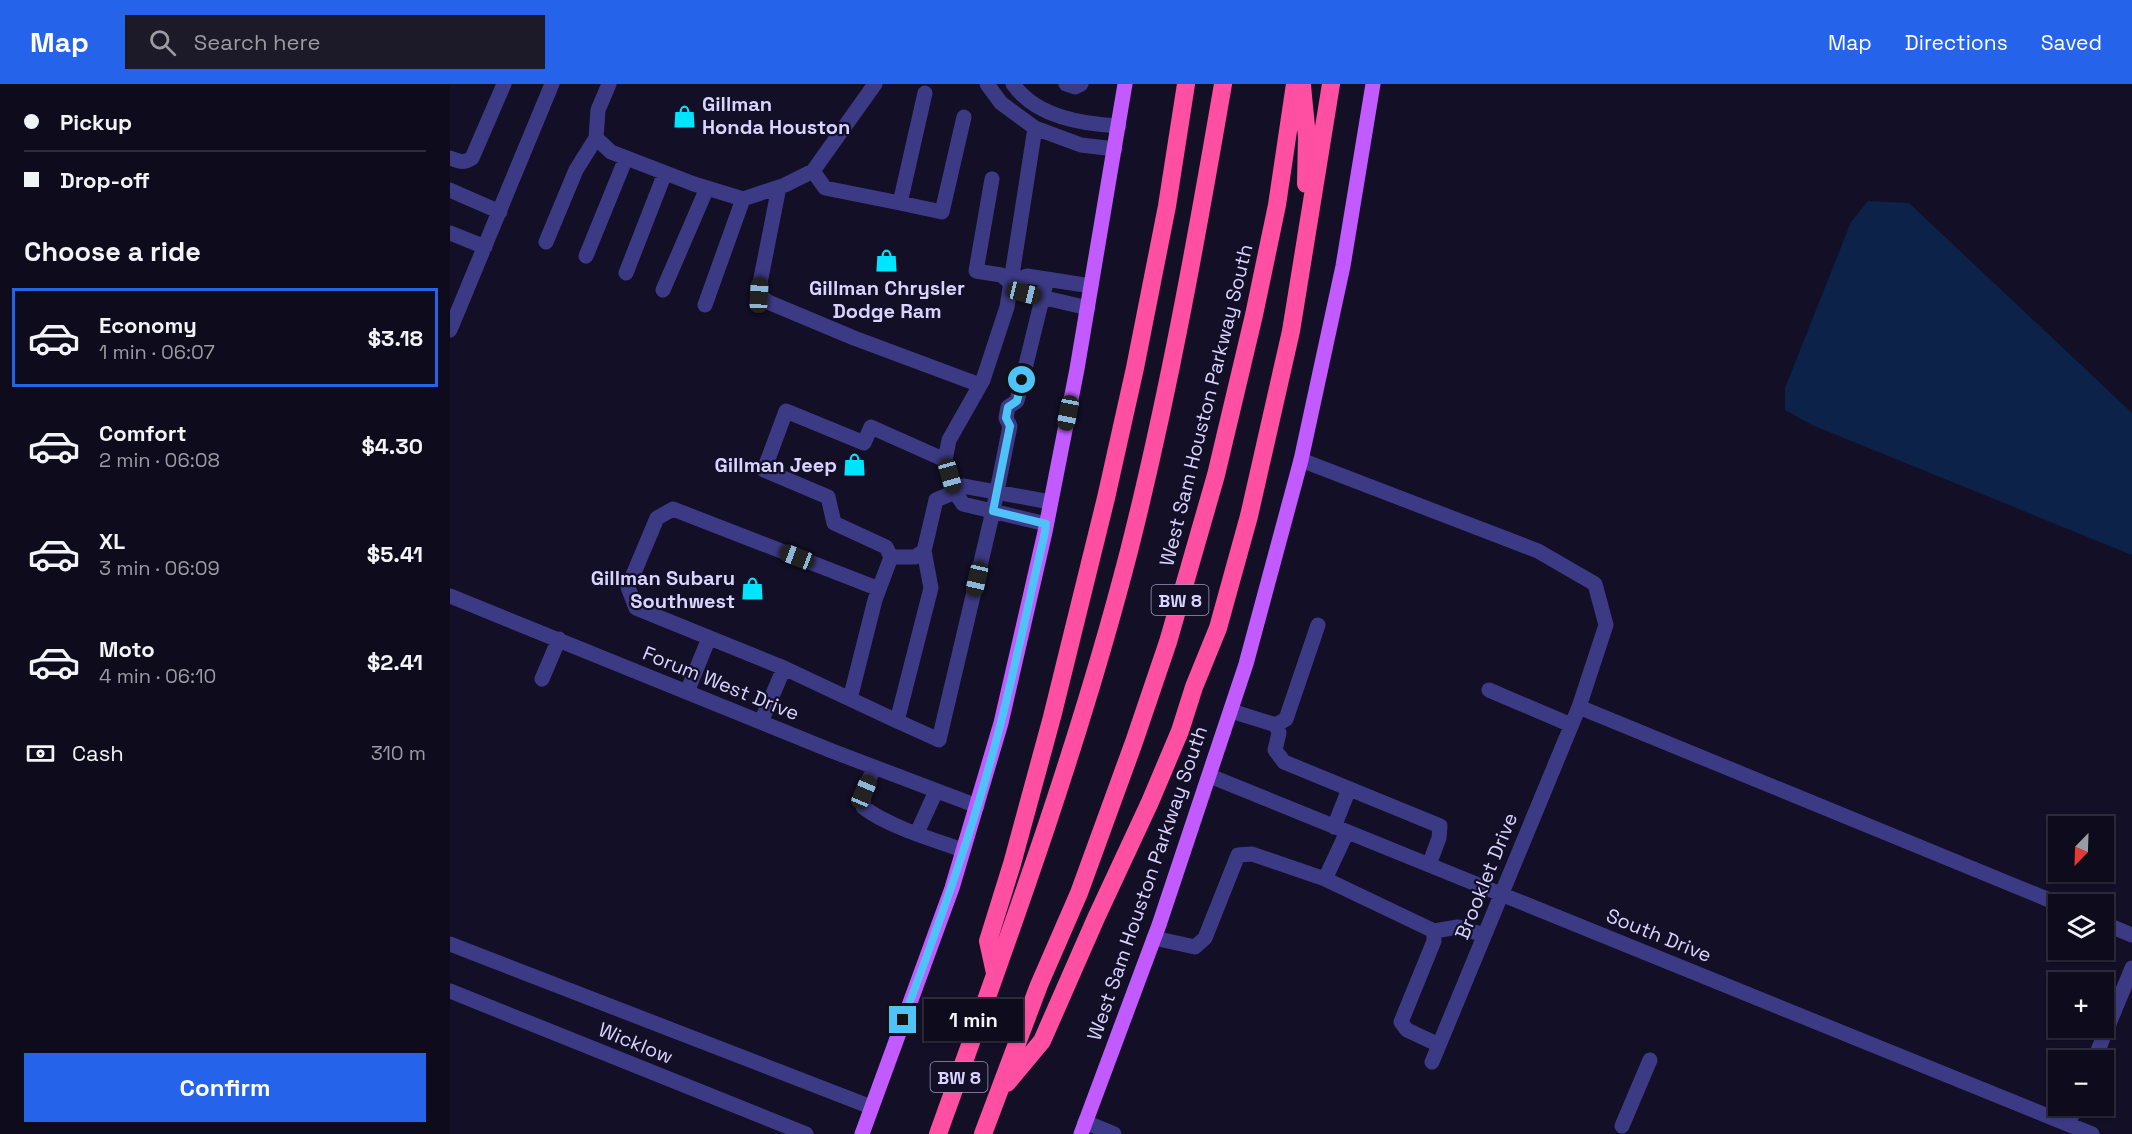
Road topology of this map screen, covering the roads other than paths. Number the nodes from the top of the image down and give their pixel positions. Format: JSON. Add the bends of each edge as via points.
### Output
{"nodes":[{"id":1,"x":504,"y":84,"type":"edge"},
{"id":2,"x":552,"y":84,"type":"edge"},
{"id":3,"x":609,"y":84,"type":"edge"},
{"id":4,"x":875,"y":84,"type":"edge"},
{"id":5,"x":987,"y":84,"type":"edge"},
{"id":6,"x":1013,"y":84,"type":"edge"},
{"id":7,"x":1066,"y":84,"type":"edge"},
{"id":8,"x":1081,"y":84,"type":"edge"},
{"id":9,"x":1125,"y":84,"type":"edge"},
{"id":10,"x":1223,"y":84,"type":"edge"},
{"id":11,"x":1295,"y":84,"type":"edge"},
{"id":12,"x":1302,"y":84,"type":"edge"},
{"id":13,"x":1331,"y":84,"type":"edge"},
{"id":14,"x":1372,"y":84,"type":"edge"},
{"id":15,"x":1185,"y":86,"type":"edge"},
{"id":16,"x":925,"y":93,"type":"dead end"},
{"id":17,"x":964,"y":117,"type":"dead end"},
{"id":18,"x":1119,"y":126,"type":"junction"},
{"id":19,"x":1035,"y":128,"type":"junction"},
{"id":20,"x":596,"y":138,"type":"junction"},
{"id":21,"x":1115,"y":149,"type":"junction"},
{"id":22,"x":450,"y":158,"type":"edge"},
{"id":23,"x":626,"y":158,"type":"junction"},
{"id":24,"x":813,"y":171,"type":"junction"},
{"id":25,"x":665,"y":173,"type":"junction"},
{"id":26,"x":992,"y":179,"type":"dead end"},
{"id":27,"x":779,"y":187,"type":"junction"},
{"id":28,"x":707,"y":188,"type":"junction"},
{"id":29,"x":450,"y":190,"type":"edge"},
{"id":30,"x":743,"y":199,"type":"junction"},
{"id":31,"x":900,"y":203,"type":"junction"},
{"id":32,"x":500,"y":212,"type":"junction"},
{"id":33,"x":450,"y":233,"type":"edge"},
{"id":34,"x":546,"y":242,"type":"dead end"},
{"id":35,"x":485,"y":247,"type":"junction"},
{"id":36,"x":586,"y":256,"type":"dead end"},
{"id":37,"x":1304,"y":258,"type":"junction"},
{"id":38,"x":626,"y":273,"type":"dead end"},
{"id":39,"x":1047,"y":279,"type":"junction"},
{"id":40,"x":1012,"y":282,"type":"junction"},
{"id":41,"x":1091,"y":286,"type":"junction"},
{"id":42,"x":663,"y":290,"type":"dead end"},
{"id":43,"x":1044,"y":298,"type":"junction"},
{"id":44,"x":705,"y":304,"type":"dead end"},
{"id":45,"x":1088,"y":308,"type":"junction"},
{"id":46,"x":450,"y":330,"type":"edge"},
{"id":47,"x":980,"y":385,"type":"junction"},
{"id":48,"x":945,"y":460,"type":"junction"},
{"id":49,"x":1301,"y":460,"type":"junction"},
{"id":50,"x":955,"y":492,"type":"junction"},
{"id":51,"x":998,"y":492,"type":"junction"},
{"id":52,"x":1050,"y":502,"type":"junction"},
{"id":53,"x":993,"y":511,"type":"junction"},
{"id":54,"x":1046,"y":524,"type":"junction"},
{"id":55,"x":924,"y":551,"type":"junction"},
{"id":56,"x":891,"y":557,"type":"junction"},
{"id":57,"x":879,"y":589,"type":"junction"},
{"id":58,"x":450,"y":596,"type":"edge"},
{"id":59,"x":1318,"y":625,"type":"dead end"},
{"id":60,"x":709,"y":638,"type":"junction"},
{"id":61,"x":559,"y":639,"type":"junction"},
{"id":62,"x":784,"y":668,"type":"junction"},
{"id":63,"x":542,"y":679,"type":"dead end"},
{"id":64,"x":1489,"y":690,"type":"dead end"},
{"id":65,"x":687,"y":692,"type":"junction"},
{"id":66,"x":850,"y":699,"type":"junction"},
{"id":67,"x":1579,"y":707,"type":"junction"},
{"id":68,"x":1231,"y":711,"type":"junction"},
{"id":69,"x":897,"y":721,"type":"junction"},
{"id":70,"x":761,"y":722,"type":"junction"},
{"id":71,"x":1571,"y":724,"type":"junction"},
{"id":72,"x":1275,"y":725,"type":"junction"},
{"id":73,"x":874,"y":767,"type":"junction"},
{"id":74,"x":1210,"y":776,"type":"junction"},
{"id":75,"x":1349,"y":789,"type":"junction"},
{"id":76,"x":936,"y":791,"type":"junction"},
{"id":77,"x":977,"y":806,"type":"junction"},
{"id":78,"x":1341,"y":829,"type":"junction"},
{"id":79,"x":917,"y":833,"type":"junction"},
{"id":80,"x":963,"y":850,"type":"junction"},
{"id":81,"x":1430,"y":866,"type":"junction"},
{"id":82,"x":1325,"y":879,"type":"junction"},
{"id":83,"x":1501,"y":895,"type":"junction"},
{"id":84,"x":2048,"y":899,"type":"edge"},
{"id":85,"x":2114,"y":928,"type":"edge"},
{"id":86,"x":1434,"y":931,"type":"junction"},
{"id":87,"x":1484,"y":935,"type":"junction"},
{"id":88,"x":2132,"y":935,"type":"edge"},
{"id":89,"x":1154,"y":939,"type":"junction"},
{"id":90,"x":450,"y":944,"type":"edge"},
{"id":91,"x":2132,"y":968,"type":"edge"},
{"id":92,"x":995,"y":975,"type":"junction"},
{"id":93,"x":450,"y":991,"type":"edge"},
{"id":94,"x":1439,"y":1045,"type":"junction"},
{"id":95,"x":2098,"y":1050,"type":"edge"},
{"id":96,"x":1650,"y":1060,"type":"dead end"},
{"id":97,"x":1432,"y":1062,"type":"dead end"},
{"id":98,"x":998,"y":1096,"type":"junction"},
{"id":99,"x":871,"y":1107,"type":"junction"},
{"id":100,"x":2072,"y":1116,"type":"edge"},
{"id":101,"x":2068,"y":1124,"type":"junction"},
{"id":102,"x":1622,"y":1126,"type":"dead end"},
{"id":103,"x":1083,"y":1128,"type":"edge"},
{"id":104,"x":806,"y":1134,"type":"edge"},
{"id":105,"x":862,"y":1134,"type":"edge"},
{"id":106,"x":938,"y":1134,"type":"edge"},
{"id":107,"x":983,"y":1134,"type":"edge"},
{"id":108,"x":1114,"y":1134,"type":"edge"},
{"id":109,"x":2092,"y":1134,"type":"edge"}],
"edges":[{"from":1,"to":22,"type":"street","via":[[472,158],[466,162]]},
{"from":2,"to":32,"type":"street"},
{"from":3,"to":20,"type":"street","via":[[598,110]]},
{"from":4,"to":24,"type":"street"},
{"from":5,"to":19,"type":"street","via":[[1001,103]]},
{"from":6,"to":18,"type":"street","via":[[1037,105],[1060,116]]},
{"from":7,"to":8,"type":"street"},
{"from":9,"to":18,"type":"main road"},
{"from":10,"to":92,"type":"highway","name":"West Sam Houston Parkway South","number":"BW 8","via":[[1194,256],[1128,554],[1075,739]]},
{"from":11,"to":98,"type":"highway","name":"West Sam Houston Parkway South","number":"BW 8","via":[[1277,205],[1254,315],[1216,475],[1171,630],[1079,893],[1039,985]]},
{"from":12,"to":37,"type":"highway","via":[[1307,155]]},
{"from":13,"to":37,"type":"highway"},
{"from":14,"to":49,"type":"main road","name":"West Sam Houston Parkway South","via":[[1342,266]]},
{"from":15,"to":92,"type":"highway","via":[[1158,255],[1106,498],[1052,717],[988,941]]},
{"from":16,"to":31,"type":"street"},
{"from":17,"to":31,"type":"street","via":[[942,212]]},
{"from":18,"to":21,"type":"main road"},
{"from":19,"to":21,"type":"street","via":[[1081,145]]},
{"from":19,"to":40,"type":"street"},
{"from":20,"to":23,"type":"street","via":[[611,152]]},
{"from":20,"to":34,"type":"street","via":[[576,170]]},
{"from":21,"to":41,"type":"main road"},
{"from":23,"to":25,"type":"street"},
{"from":23,"to":36,"type":"street"},
{"from":24,"to":27,"type":"street"},
{"from":24,"to":31,"type":"street","via":[[825,188]]},
{"from":25,"to":28,"type":"street"},
{"from":25,"to":38,"type":"street"},
{"from":26,"to":40,"type":"street","via":[[976,271],[1001,275]]},
{"from":27,"to":30,"type":"street"},
{"from":27,"to":47,"type":"street","via":[[759,295],[854,338]]},
{"from":28,"to":30,"type":"street"},
{"from":28,"to":42,"type":"street"},
{"from":29,"to":32,"type":"street"},
{"from":30,"to":44,"type":"street"},
{"from":32,"to":35,"type":"street"},
{"from":33,"to":35,"type":"street"},
{"from":35,"to":46,"type":"street"},
{"from":37,"to":98,"type":"highway","via":[[1285,362],[1218,628],[1180,731],[1042,1041]]},
{"from":39,"to":40,"type":"street","via":[[1027,276]]},
{"from":39,"to":41,"type":"street"},
{"from":39,"to":43,"type":"street"},
{"from":40,"to":43,"type":"street","via":[[1024,293]]},
{"from":40,"to":47,"type":"street"},
{"from":41,"to":45,"type":"main road"},
{"from":43,"to":45,"type":"street"},
{"from":43,"to":51,"type":"street","via":[[1017,401],[1008,407],[1006,418],[1010,426]]},
{"from":45,"to":52,"type":"main road"},
{"from":47,"to":48,"type":"street","via":[[949,440]]},
{"from":48,"to":50,"type":"street"},
{"from":48,"to":56,"type":"street","via":[[871,427],[864,443],[786,411],[764,470],[828,497],[834,523],[886,547]]},
{"from":49,"to":67,"type":"street","name":"Brooklet Drive","via":[[1538,551],[1595,584],[1605,625]]},
{"from":49,"to":68,"type":"main road","name":"West Sam Houston Parkway South"},
{"from":50,"to":51,"type":"street","via":[[963,486]]},
{"from":50,"to":53,"type":"street","via":[[963,504]]},
{"from":50,"to":55,"type":"street","via":[[936,500]]},
{"from":51,"to":52,"type":"street"},
{"from":51,"to":53,"type":"street"},
{"from":52,"to":54,"type":"main road"},
{"from":53,"to":54,"type":"street"},
{"from":53,"to":69,"type":"street","via":[[939,740]]},
{"from":54,"to":77,"type":"main road","via":[[1001,723]]},
{"from":55,"to":56,"type":"street","via":[[915,557]]},
{"from":55,"to":69,"type":"street","via":[[931,588]]},
{"from":56,"to":57,"type":"street"},
{"from":57,"to":60,"type":"street","via":[[673,509],[657,518],[628,587],[636,608]]},
{"from":57,"to":66,"type":"street"},
{"from":58,"to":61,"type":"street","name":"Forum West Drive"},
{"from":59,"to":72,"type":"street","via":[[1286,719]]},
{"from":60,"to":62,"type":"street"},
{"from":60,"to":65,"type":"street"},
{"from":61,"to":63,"type":"street"},
{"from":61,"to":65,"type":"street","name":"Forum West Drive"},
{"from":62,"to":66,"type":"street"},
{"from":62,"to":70,"type":"street"},
{"from":64,"to":71,"type":"street"},
{"from":65,"to":70,"type":"street","name":"Forum West Drive"},
{"from":66,"to":69,"type":"street"},
{"from":67,"to":71,"type":"street","name":"Brooklet Drive"},
{"from":67,"to":84,"type":"street"},
{"from":68,"to":72,"type":"street"},
{"from":68,"to":74,"type":"main road","name":"West Sam Houston Parkway South"},
{"from":70,"to":73,"type":"street","name":"Forum West Drive"},
{"from":71,"to":83,"type":"street","name":"Brooklet Drive"},
{"from":72,"to":75,"type":"street","via":[[1275,750],[1284,762]]},
{"from":73,"to":76,"type":"street","name":"Forum West Drive"},
{"from":73,"to":79,"type":"street","via":[[864,792],[863,807]]},
{"from":74,"to":78,"type":"street","name":"South Drive"},
{"from":74,"to":89,"type":"main road","name":"West Sam Houston Parkway South"},
{"from":75,"to":78,"type":"street"},
{"from":75,"to":81,"type":"street","via":[[1440,826]]},
{"from":76,"to":77,"type":"street","name":"Forum West Drive"},
{"from":76,"to":79,"type":"street"},
{"from":77,"to":80,"type":"main road"},
{"from":78,"to":81,"type":"street","name":"South Drive"},
{"from":78,"to":82,"type":"street"},
{"from":79,"to":80,"type":"street"},
{"from":80,"to":99,"type":"main road"},
{"from":81,"to":83,"type":"street","name":"South Drive"},
{"from":82,"to":86,"type":"street"},
{"from":82,"to":89,"type":"street","via":[[1252,854],[1238,855],[1205,938],[1195,947]]},
{"from":83,"to":87,"type":"street","name":"Brooklet Drive"},
{"from":83,"to":101,"type":"street","name":"South Drive"},
{"from":85,"to":88,"type":"street"},
{"from":86,"to":87,"type":"street","via":[[1458,927]]},
{"from":86,"to":94,"type":"street","via":[[1434,941],[1401,1022],[1407,1030]]},
{"from":87,"to":94,"type":"street","name":"Brooklet Drive"},
{"from":89,"to":103,"type":"main road","name":"West Sam Houston Parkway South"},
{"from":90,"to":99,"type":"street"},
{"from":91,"to":95,"type":"street"},
{"from":92,"to":106,"type":"highway","name":"West Sam Houston Parkway South","number":"BW 8"},
{"from":93,"to":104,"type":"street","name":"Wicklow"},
{"from":94,"to":97,"type":"street","name":"Brooklet Drive"},
{"from":96,"to":102,"type":"street"},
{"from":98,"to":107,"type":"highway","name":"West Sam Houston Parkway South","number":"BW 8"},
{"from":99,"to":105,"type":"main road"},
{"from":100,"to":101,"type":"street"},
{"from":101,"to":109,"type":"street","name":"South Drive"},
{"from":103,"to":108,"type":"street"}]}
